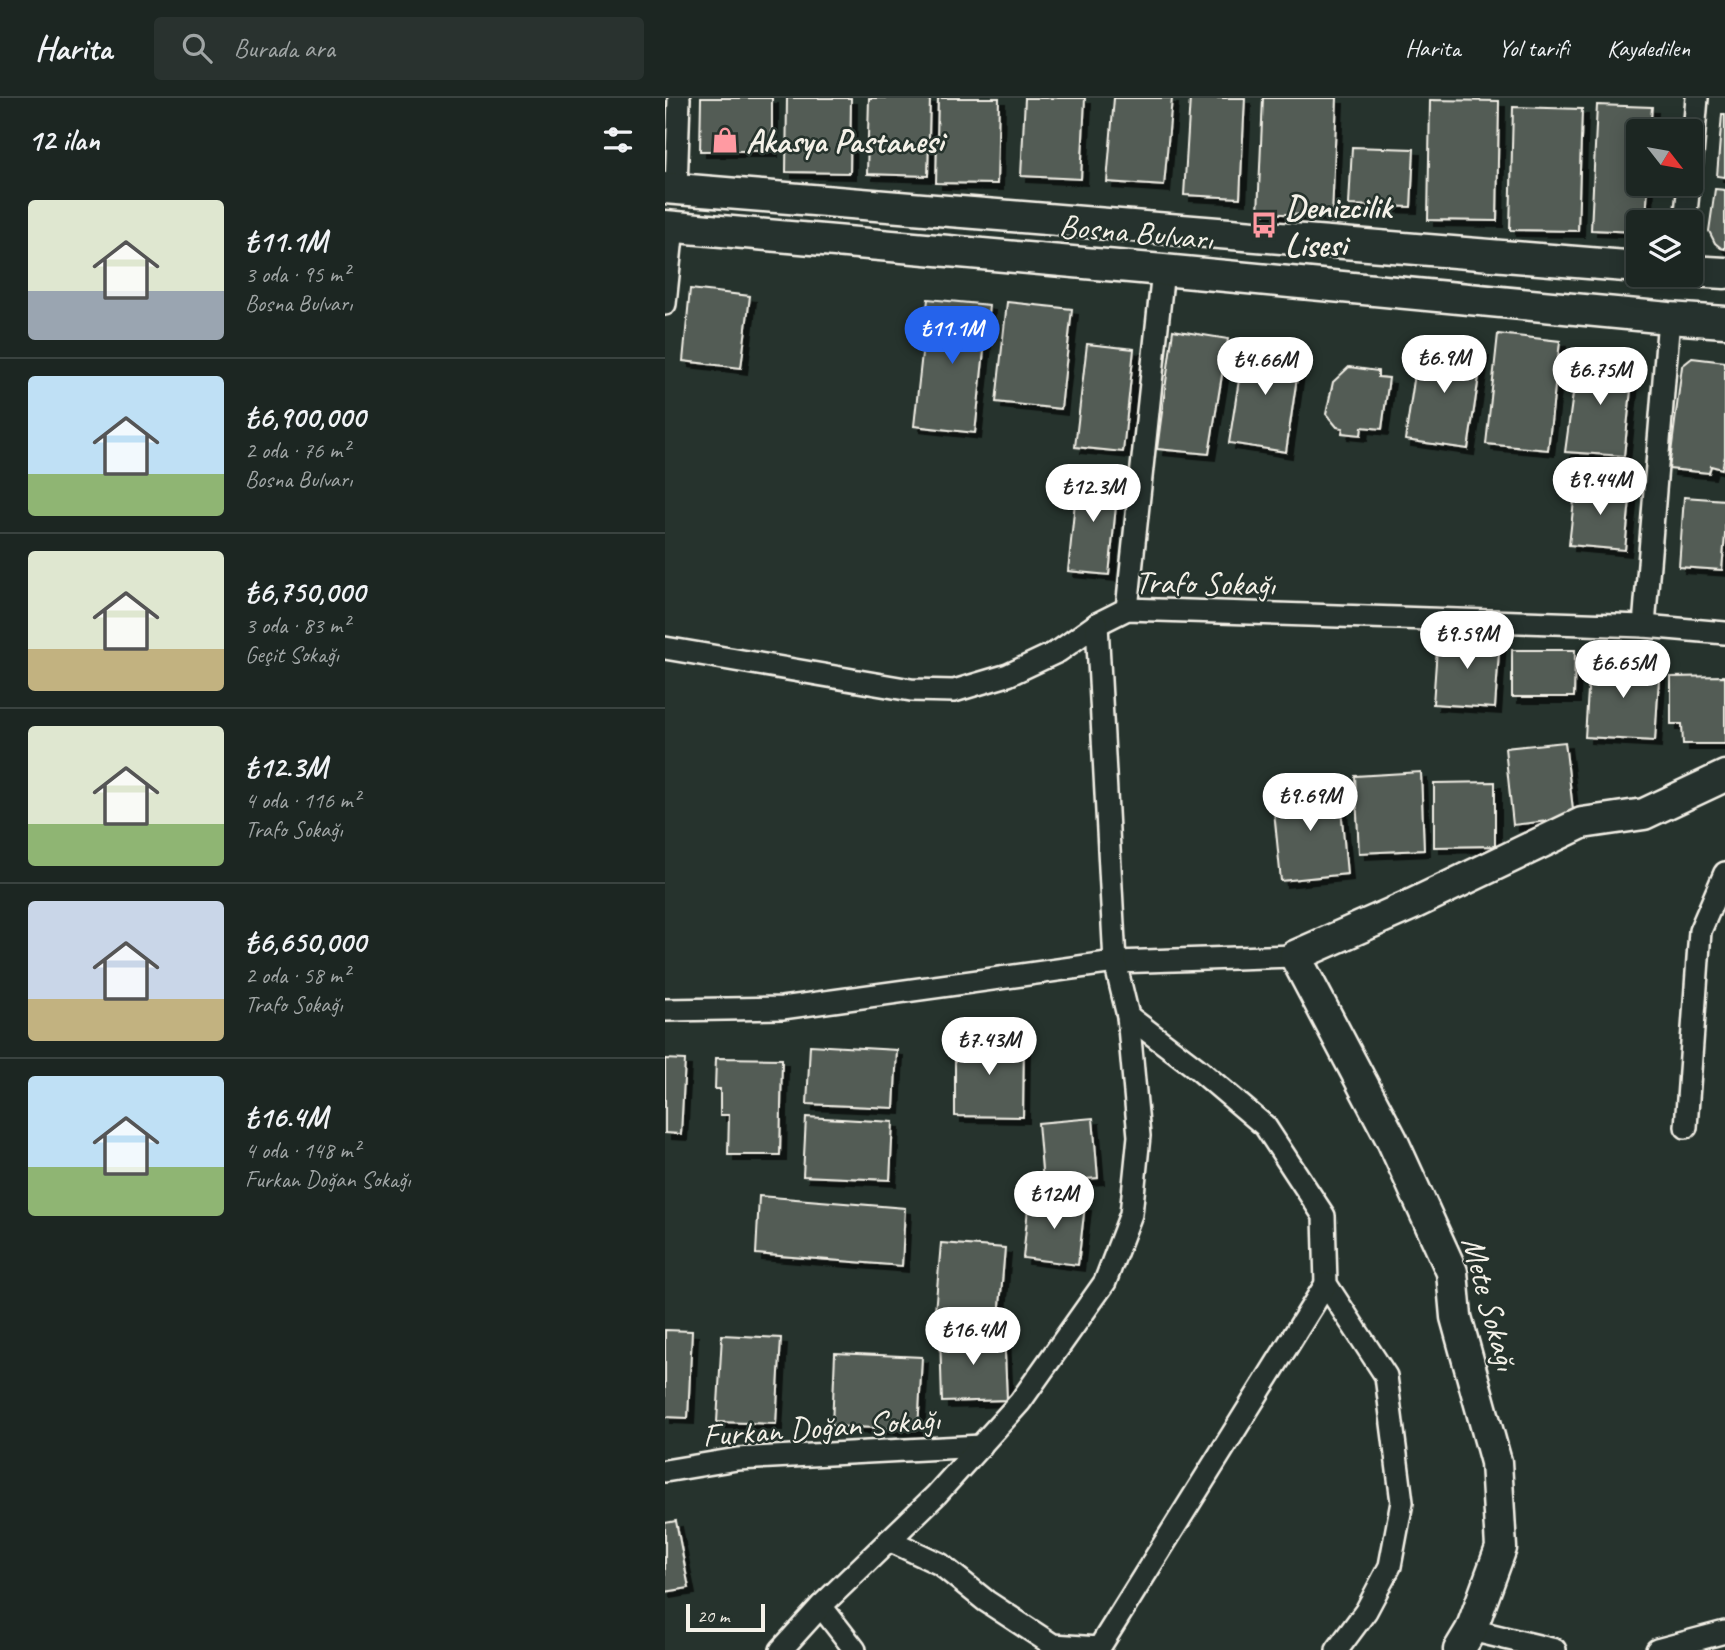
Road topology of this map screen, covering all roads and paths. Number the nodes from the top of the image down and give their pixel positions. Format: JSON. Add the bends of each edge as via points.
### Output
{"nodes":[{"id":1,"x":679,"y":98,"type":"edge"},
{"id":2,"x":1697,"y":98,"type":"edge"},
{"id":3,"x":1695,"y":119,"type":"edge"},
{"id":4,"x":671,"y":189,"type":"edge"},
{"id":5,"x":669,"y":227,"type":"edge"},
{"id":6,"x":1626,"y":266,"type":"edge"},
{"id":7,"x":1163,"y":270,"type":"junction"},
{"id":8,"x":1703,"y":272,"type":"edge"},
{"id":9,"x":1725,"y":273,"type":"edge"},
{"id":10,"x":665,"y":304,"type":"edge"},
{"id":11,"x":1669,"y":318,"type":"junction"},
{"id":12,"x":1725,"y":322,"type":"edge"},
{"id":13,"x":1127,"y":609,"type":"junction"},
{"id":14,"x":1097,"y":624,"type":"junction"},
{"id":15,"x":1644,"y":626,"type":"junction"},
{"id":16,"x":1725,"y":633,"type":"edge"},
{"id":17,"x":665,"y":648,"type":"edge"},
{"id":18,"x":1725,"y":776,"type":"edge"},
{"id":19,"x":1725,"y":873,"type":"edge"},
{"id":20,"x":1295,"y":956,"type":"junction"},
{"id":21,"x":1115,"y":962,"type":"junction"},
{"id":22,"x":665,"y":1010,"type":"edge"},
{"id":23,"x":1128,"y":1016,"type":"junction"},
{"id":24,"x":1686,"y":1127,"type":"dead end"},
{"id":25,"x":1326,"y":1284,"type":"junction"},
{"id":26,"x":981,"y":1446,"type":"junction"},
{"id":27,"x":665,"y":1471,"type":"edge"},
{"id":28,"x":890,"y":1540,"type":"junction"},
{"id":29,"x":821,"y":1606,"type":"junction"},
{"id":30,"x":1725,"y":1632,"type":"edge"},
{"id":31,"x":1465,"y":1640,"type":"edge"},
{"id":32,"x":781,"y":1650,"type":"edge"},
{"id":33,"x":855,"y":1650,"type":"edge"},
{"id":34,"x":1337,"y":1650,"type":"edge"},
{"id":35,"x":1555,"y":1650,"type":"edge"},
{"id":36,"x":1657,"y":1650,"type":"edge"}],
"edges":[{"from":1,"to":4,"type":"street"},
{"from":2,"to":3,"type":"street"},
{"from":4,"to":5,"type":"main road"},
{"from":4,"to":6,"type":"main road","name":"Bosna Bulvarı"},
{"from":5,"to":7,"type":"main road","name":"Bosna Bulvarı"},
{"from":5,"to":10,"type":"street"},
{"from":7,"to":11,"type":"main road","name":"Bosna Bulvarı"},
{"from":7,"to":13,"type":"street"},
{"from":8,"to":9,"type":"main road"},
{"from":11,"to":12,"type":"main road","name":"Bosna Bulvarı"},
{"from":11,"to":15,"type":"street"},
{"from":13,"to":14,"type":"street","name":"Trafo Sokağı"},
{"from":13,"to":15,"type":"street","name":"Trafo Sokağı"},
{"from":14,"to":17,"type":"street","name":"Trafo Sokağı","via":[[1059,651],[1008,676],[954,691],[911,691]]},
{"from":14,"to":21,"type":"street"},
{"from":15,"to":16,"type":"street","name":"Trafo Sokağı"},
{"from":18,"to":20,"type":"main road","via":[[1644,814],[1582,823]]},
{"from":19,"to":24,"type":"street","via":[[1700,931]]},
{"from":20,"to":21,"type":"street"},
{"from":20,"to":31,"type":"main road","name":"Mete Sokağı","via":[[1392,1140],[1452,1272],[1456,1317],[1496,1462],[1501,1548]]},
{"from":21,"to":22,"type":"street","via":[[782,1008]]},
{"from":21,"to":23,"type":"street"},
{"from":23,"to":25,"type":"street","via":[[1265,1126],[1324,1216]]},
{"from":23,"to":26,"type":"street","via":[[1139,1136],[1131,1214],[1105,1282],[1020,1402]]},
{"from":25,"to":28,"type":"street","via":[[1099,1648],[1053,1645],[940,1564]]},
{"from":25,"to":34,"type":"street","via":[[1386,1376],[1402,1502],[1390,1566],[1366,1611]]},
{"from":26,"to":27,"type":"street","name":"Furkan Doğan Sokağı","via":[[737,1459]]},
{"from":26,"to":28,"type":"street"},
{"from":28,"to":29,"type":"street"},
{"from":29,"to":32,"type":"street"},
{"from":29,"to":33,"type":"street"},
{"from":30,"to":36,"type":"street"},
{"from":31,"to":35,"type":"street"}]}
